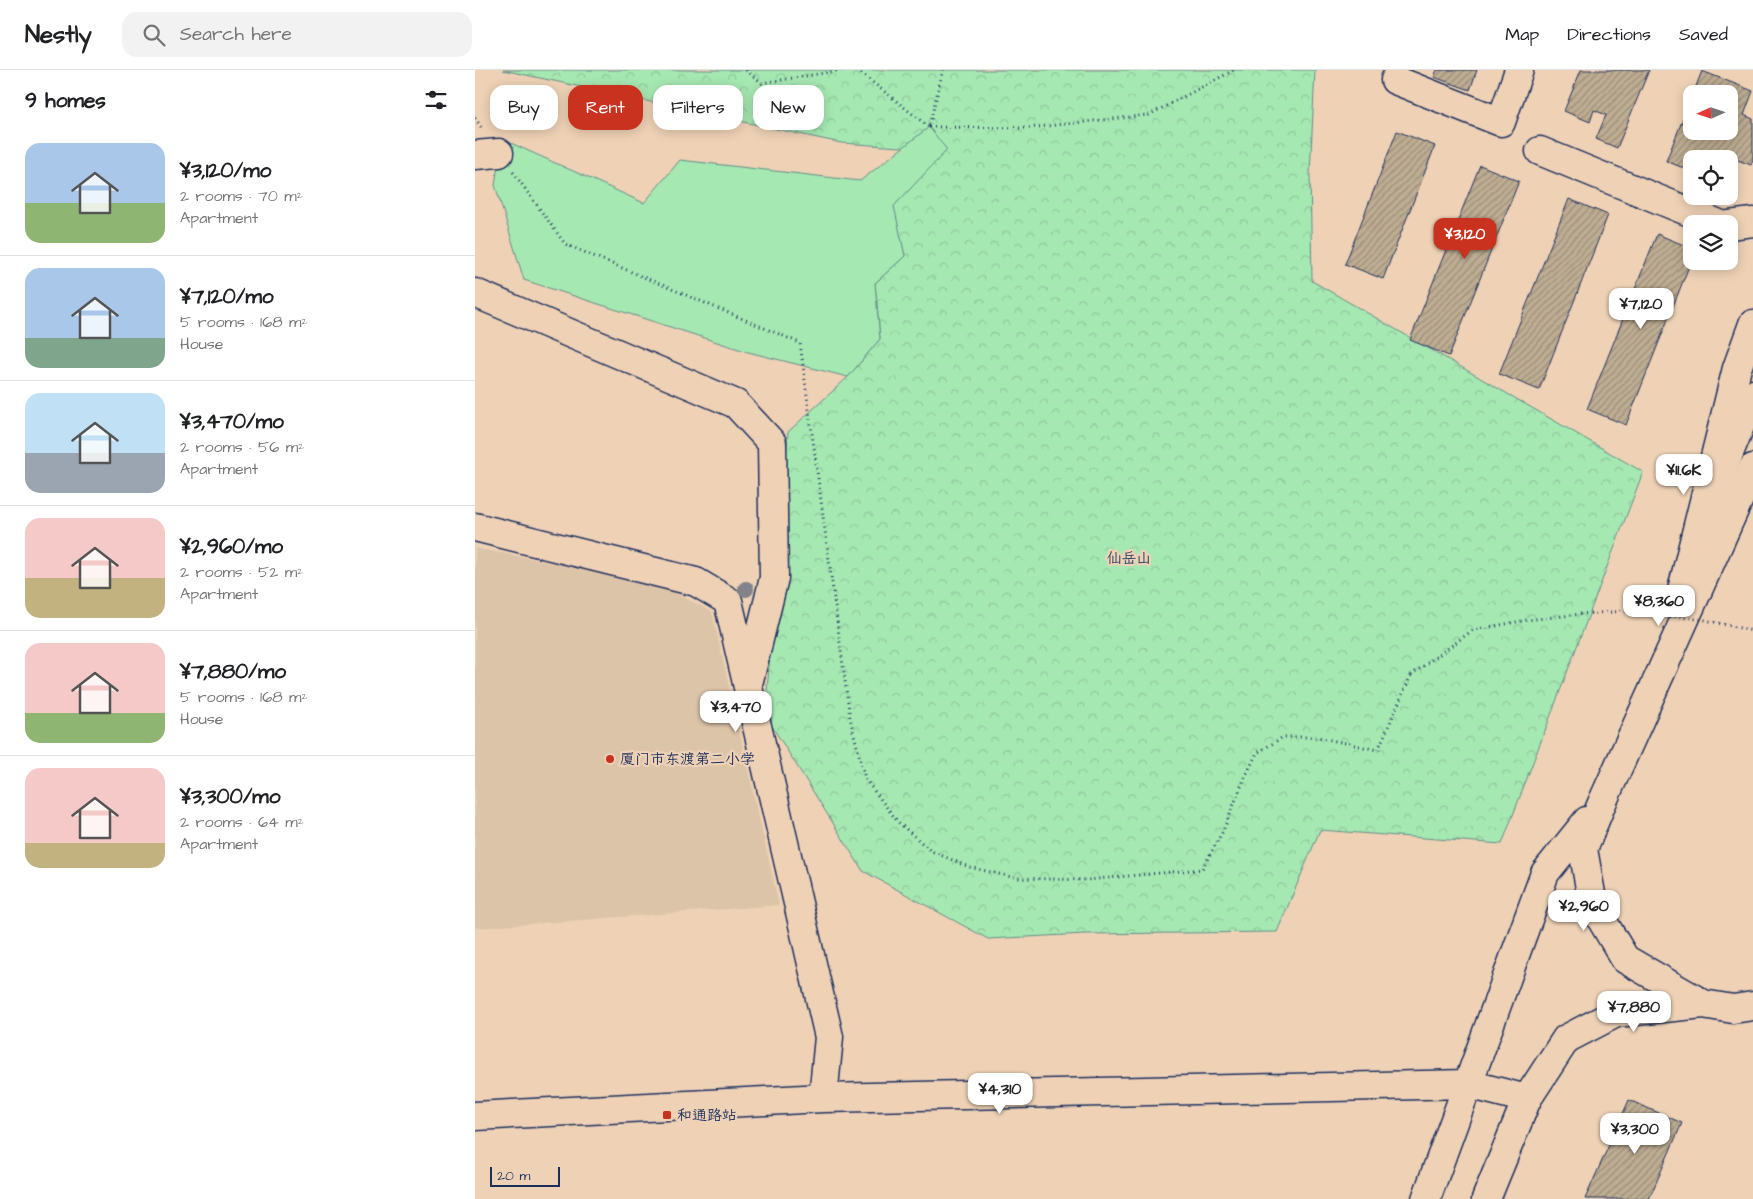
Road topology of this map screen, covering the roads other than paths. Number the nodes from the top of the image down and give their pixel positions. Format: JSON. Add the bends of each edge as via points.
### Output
{"nodes":[{"id":1,"x":1519,"y":70,"type":"edge"},
{"id":2,"x":1395,"y":80,"type":"dead end"},
{"id":3,"x":1540,"y":151,"type":"dead end"},
{"id":4,"x":1697,"y":215,"type":"edge"},
{"id":5,"x":1753,"y":222,"type":"edge"},
{"id":6,"x":1738,"y":224,"type":"edge"},
{"id":7,"x":475,"y":293,"type":"edge"},
{"id":8,"x":1753,"y":324,"type":"edge"},
{"id":9,"x":1753,"y":394,"type":"edge"},
{"id":10,"x":1753,"y":468,"type":"edge"},
{"id":11,"x":475,"y":527,"type":"edge"},
{"id":12,"x":1699,"y":527,"type":"junction"},
{"id":13,"x":1658,"y":682,"type":"junction"},
{"id":14,"x":747,"y":686,"type":"junction"},
{"id":15,"x":1602,"y":803,"type":"junction"},
{"id":16,"x":1703,"y":1004,"type":"junction"},
{"id":17,"x":1753,"y":1006,"type":"edge"},
{"id":18,"x":1468,"y":1084,"type":"junction"},
{"id":19,"x":823,"y":1098,"type":"junction"},
{"id":20,"x":1527,"y":1099,"type":"junction"},
{"id":21,"x":475,"y":1116,"type":"edge"},
{"id":22,"x":1426,"y":1199,"type":"edge"},
{"id":23,"x":1486,"y":1199,"type":"edge"}],
"edges":[{"from":1,"to":2,"type":"main road","via":[[1501,122]]},
{"from":3,"to":4,"type":"main road"},
{"from":5,"to":6,"type":"main road"},
{"from":7,"to":14,"type":"main road","via":[[736,404],[772,443],[774,578]]},
{"from":8,"to":12,"type":"main road","via":[[1737,368]]},
{"from":9,"to":12,"type":"main road"},
{"from":10,"to":13,"type":"main road"},
{"from":11,"to":14,"type":"main road","via":[[696,582],[728,601]]},
{"from":12,"to":13,"type":"main road"},
{"from":13,"to":15,"type":"main road"},
{"from":14,"to":19,"type":"main road","via":[[829,1037]]},
{"from":15,"to":16,"type":"main road","via":[[1583,849],[1593,905],[1625,959]]},
{"from":15,"to":18,"type":"main road","via":[[1545,873]]},
{"from":16,"to":17,"type":"main road","via":[[1733,1009]]},
{"from":16,"to":20,"type":"main road","via":[[1616,1013],[1566,1039]]},
{"from":18,"to":19,"type":"main road"},
{"from":18,"to":20,"type":"main road"},
{"from":18,"to":22,"type":"main road"},
{"from":19,"to":21,"type":"main road"},
{"from":20,"to":23,"type":"main road"}]}
